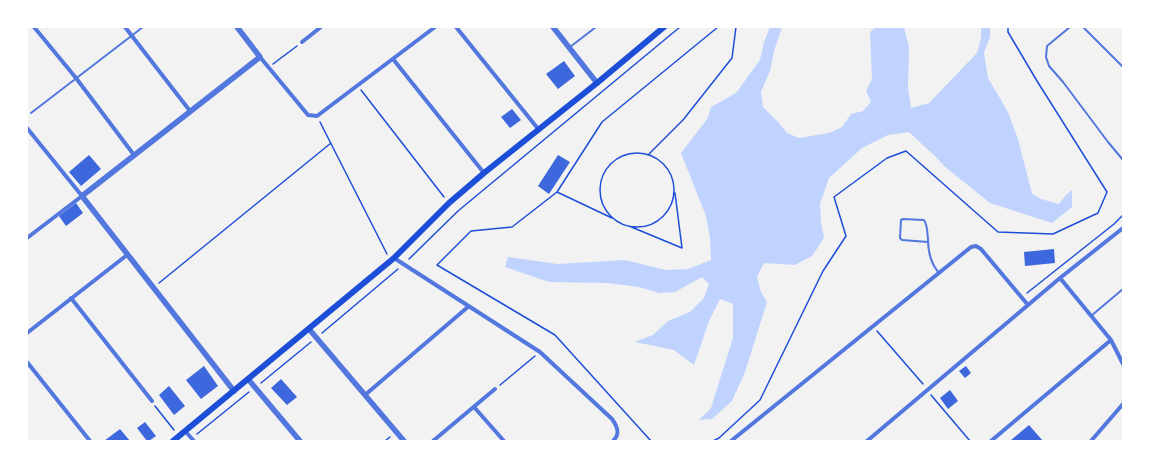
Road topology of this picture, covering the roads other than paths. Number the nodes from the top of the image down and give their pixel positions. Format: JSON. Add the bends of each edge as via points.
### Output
{"nodes":[{"id":1,"x":34,"y":27,"type":"edge"},
{"id":2,"x":125,"y":27,"type":"edge"},
{"id":3,"x":142,"y":27,"type":"edge"},
{"id":4,"x":237,"y":27,"type":"edge"},
{"id":5,"x":320,"y":27,"type":"edge"},
{"id":6,"x":435,"y":27,"type":"edge"},
{"id":7,"x":456,"y":27,"type":"edge"},
{"id":8,"x":553,"y":27,"type":"edge"},
{"id":9,"x":596,"y":27,"type":"edge"},
{"id":10,"x":664,"y":27,"type":"edge"},
{"id":11,"x":1070,"y":27,"type":"edge"},
{"id":12,"x":1083,"y":27,"type":"edge"},
{"id":13,"x":132,"y":36,"type":"junction"},
{"id":14,"x":302,"y":42,"type":"road end"},
{"id":15,"x":569,"y":48,"type":"junction"},
{"id":16,"x":260,"y":56,"type":"junction"},
{"id":17,"x":393,"y":59,"type":"junction"},
{"id":18,"x":1123,"y":67,"type":"edge"},
{"id":19,"x":76,"y":78,"type":"junction"},
{"id":20,"x":597,"y":83,"type":"junction"},
{"id":21,"x":190,"y":111,"type":"junction"},
{"id":22,"x":31,"y":113,"type":"dead end"},
{"id":23,"x":27,"y":128,"type":"edge"},
{"id":24,"x":539,"y":130,"type":"junction"},
{"id":25,"x":134,"y":155,"type":"junction"},
{"id":26,"x":1123,"y":160,"type":"edge"},
{"id":27,"x":484,"y":173,"type":"junction"},
{"id":28,"x":82,"y":196,"type":"junction"},
{"id":29,"x":1123,"y":228,"type":"edge"},
{"id":30,"x":27,"y":238,"type":"edge"},
{"id":31,"x":928,"y":242,"type":"junction"},
{"id":32,"x":127,"y":255,"type":"junction"},
{"id":33,"x":394,"y":258,"type":"junction"},
{"id":34,"x":939,"y":273,"type":"junction"},
{"id":35,"x":1060,"y":278,"type":"junction"},
{"id":36,"x":1123,"y":289,"type":"edge"},
{"id":37,"x":71,"y":298,"type":"junction"},
{"id":38,"x":1028,"y":305,"type":"junction"},
{"id":39,"x":469,"y":306,"type":"junction"},
{"id":40,"x":1091,"y":316,"type":"junction"},
{"id":41,"x":309,"y":329,"type":"junction"},
{"id":42,"x":27,"y":333,"type":"edge"},
{"id":43,"x":1111,"y":340,"type":"junction"},
{"id":44,"x":27,"y":362,"type":"edge"},
{"id":45,"x":1123,"y":364,"type":"edge"},
{"id":46,"x":248,"y":379,"type":"junction"},
{"id":47,"x":495,"y":389,"type":"road end"},
{"id":48,"x":234,"y":391,"type":"junction"},
{"id":49,"x":365,"y":395,"type":"junction"},
{"id":50,"x":152,"y":401,"type":"road end"},
{"id":51,"x":1123,"y":404,"type":"edge"},
{"id":52,"x":474,"y":407,"type":"junction"},
{"id":53,"x":185,"y":431,"type":"junction"},
{"id":54,"x":192,"y":440,"type":"edge"},
{"id":55,"x":615,"y":440,"type":"edge"},
{"id":56,"x":90,"y":441,"type":"edge"},
{"id":57,"x":173,"y":441,"type":"edge"},
{"id":58,"x":300,"y":441,"type":"edge"},
{"id":59,"x":404,"y":441,"type":"edge"},
{"id":60,"x":433,"y":441,"type":"edge"},
{"id":61,"x":504,"y":441,"type":"edge"},
{"id":62,"x":731,"y":441,"type":"edge"},
{"id":63,"x":867,"y":441,"type":"edge"},
{"id":64,"x":991,"y":441,"type":"edge"},
{"id":65,"x":1091,"y":441,"type":"edge"}],
"edges":[{"from":1,"to":19,"type":"street"},
{"from":2,"to":13,"type":"street"},
{"from":3,"to":13,"type":"lane"},
{"from":4,"to":16,"type":"street"},
{"from":5,"to":14,"type":"street"},
{"from":6,"to":17,"type":"street"},
{"from":7,"to":24,"type":"street"},
{"from":8,"to":15,"type":"street"},
{"from":9,"to":15,"type":"lane"},
{"from":10,"to":20,"type":"main road"},
{"from":11,"to":26,"type":"lane","via":[[1047,46],[1046,57],[1049,66]]},
{"from":12,"to":18,"type":"lane"},
{"from":13,"to":19,"type":"lane"},
{"from":13,"to":21,"type":"street"},
{"from":15,"to":20,"type":"street"},
{"from":16,"to":17,"type":"street","via":[[312,117],[317,116]]},
{"from":16,"to":21,"type":"street"},
{"from":17,"to":27,"type":"street"},
{"from":19,"to":22,"type":"lane"},
{"from":19,"to":25,"type":"street"},
{"from":20,"to":24,"type":"main road"},
{"from":21,"to":25,"type":"street"},
{"from":23,"to":28,"type":"street"},
{"from":24,"to":27,"type":"main road"},
{"from":25,"to":28,"type":"street"},
{"from":27,"to":33,"type":"main road","via":[[449,203]]},
{"from":28,"to":30,"type":"street"},
{"from":28,"to":32,"type":"street"},
{"from":29,"to":35,"type":"street"},
{"from":31,"to":31,"type":"lane","via":[[927,224],[924,220],[901,220],[902,240]]},
{"from":31,"to":34,"type":"lane","via":[[931,261]]},
{"from":32,"to":37,"type":"street"},
{"from":32,"to":48,"type":"street"},
{"from":33,"to":39,"type":"street"},
{"from":33,"to":41,"type":"main road"},
{"from":34,"to":38,"type":"street","via":[[971,247],[976,246]]},
{"from":34,"to":62,"type":"street"},
{"from":35,"to":38,"type":"street"},
{"from":35,"to":40,"type":"street"},
{"from":36,"to":40,"type":"lane"},
{"from":37,"to":42,"type":"street"},
{"from":37,"to":50,"type":"street"},
{"from":38,"to":63,"type":"street"},
{"from":39,"to":49,"type":"street"},
{"from":39,"to":55,"type":"street","via":[[540,352],[612,419],[617,426],[618,434]]},
{"from":40,"to":43,"type":"street"},
{"from":41,"to":46,"type":"main road"},
{"from":41,"to":49,"type":"street"},
{"from":43,"to":45,"type":"street"},
{"from":43,"to":64,"type":"street"},
{"from":44,"to":56,"type":"street"},
{"from":46,"to":48,"type":"main road"},
{"from":46,"to":58,"type":"street"},
{"from":47,"to":52,"type":"street"},
{"from":48,"to":53,"type":"main road"},
{"from":49,"to":59,"type":"street"},
{"from":51,"to":65,"type":"street"},
{"from":52,"to":60,"type":"street"},
{"from":52,"to":61,"type":"street"},
{"from":53,"to":54,"type":"street"},
{"from":53,"to":57,"type":"main road"}]}
